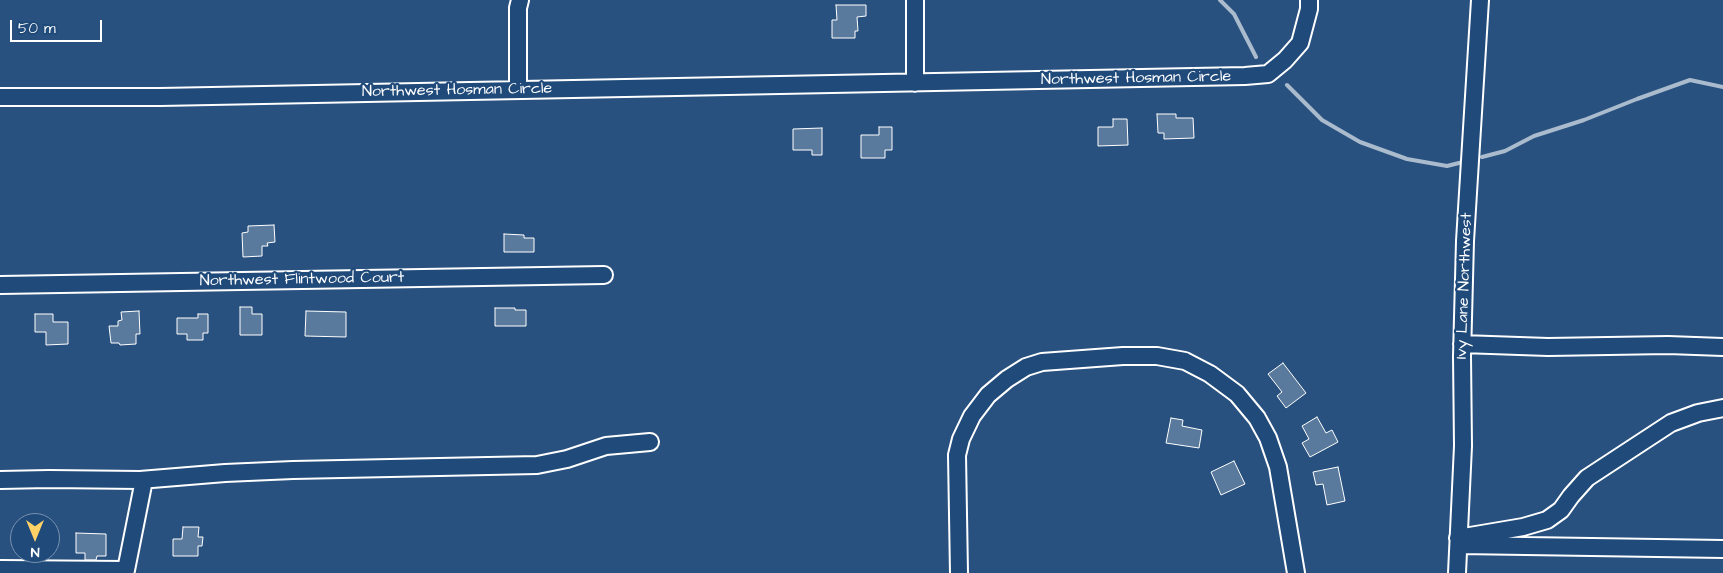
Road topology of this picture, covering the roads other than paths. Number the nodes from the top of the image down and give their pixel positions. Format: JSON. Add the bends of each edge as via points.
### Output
{"nodes":[{"id":1,"x":520,"y":0,"type":"edge"},
{"id":2,"x":915,"y":0,"type":"edge"},
{"id":3,"x":1309,"y":0,"type":"edge"},
{"id":4,"x":1480,"y":0,"type":"edge"},
{"id":5,"x":915,"y":83,"type":"junction"},
{"id":6,"x":518,"y":90,"type":"junction"},
{"id":7,"x":0,"y":97,"type":"edge"},
{"id":8,"x":604,"y":275,"type":"dead end"},
{"id":9,"x":0,"y":286,"type":"edge"},
{"id":10,"x":1462,"y":344,"type":"junction"},
{"id":11,"x":1723,"y":347,"type":"edge"},
{"id":12,"x":1723,"y":408,"type":"edge"},
{"id":13,"x":650,"y":442,"type":"dead end"},
{"id":14,"x":0,"y":480,"type":"edge"},
{"id":15,"x":144,"y":480,"type":"junction"},
{"id":16,"x":1458,"y":541,"type":"junction"},
{"id":17,"x":1723,"y":549,"type":"edge"},
{"id":18,"x":0,"y":569,"type":"edge"},
{"id":19,"x":959,"y":573,"type":"edge"},
{"id":20,"x":1296,"y":573,"type":"edge"},
{"id":21,"x":1457,"y":573,"type":"edge"}],
"edges":[{"from":1,"to":6,"type":"street"},
{"from":2,"to":5,"type":"street"},
{"from":3,"to":5,"type":"street","name":"Northwest Hosman Circle","via":[[1300,43],[1268,74]]},
{"from":4,"to":10,"type":"street","name":"Ivy Lane Northwest"},
{"from":5,"to":6,"type":"street","name":"Northwest Hosman Circle"},
{"from":6,"to":7,"type":"street","name":"Northwest Hosman Circle"},
{"from":8,"to":9,"type":"street","name":"Northwest Flintwood Court"},
{"from":10,"to":11,"type":"street"},
{"from":10,"to":16,"type":"street","name":"Ivy Lane Northwest","via":[[1463,446]]},
{"from":12,"to":16,"type":"street","via":[[1671,423],[1587,478],[1561,510],[1547,520]]},
{"from":13,"to":15,"type":"street","via":[[606,446],[537,465],[293,470]]},
{"from":14,"to":15,"type":"street"},
{"from":15,"to":18,"type":"street","via":[[126,570]]},
{"from":16,"to":17,"type":"street"},
{"from":16,"to":21,"type":"street","name":"Ivy Lane Northwest"},
{"from":19,"to":20,"type":"street","via":[[957,455],[972,416],[988,395],[1026,367],[1042,362],[1123,356],[1157,356],[1185,361],[1237,394],[1268,438],[1278,467]]}]}
